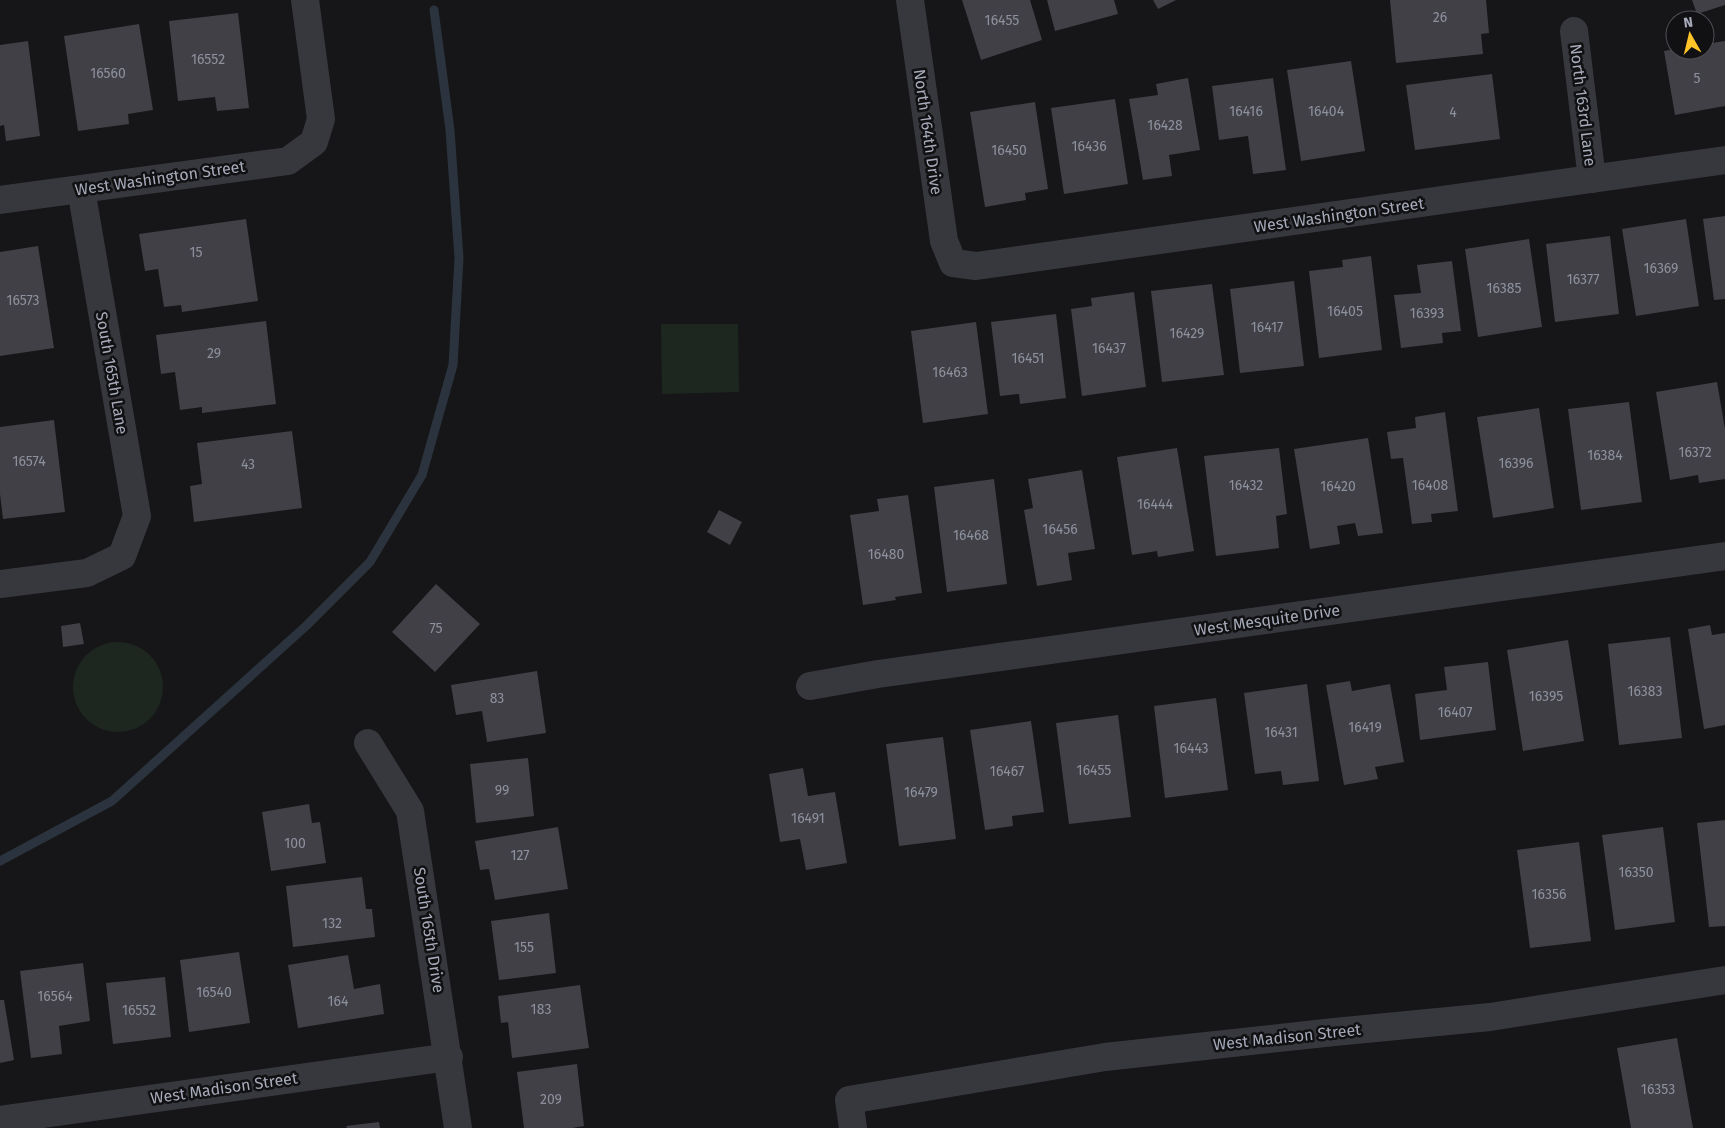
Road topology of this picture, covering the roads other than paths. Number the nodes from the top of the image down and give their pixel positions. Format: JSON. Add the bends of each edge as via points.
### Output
{"nodes":[{"id":1,"x":305,"y":0,"type":"edge"},
{"id":2,"x":910,"y":0,"type":"edge"},
{"id":3,"x":1574,"y":31,"type":"dead end"},
{"id":4,"x":1725,"y":160,"type":"edge"},
{"id":5,"x":1592,"y":179,"type":"junction"},
{"id":6,"x":81,"y":189,"type":"junction"},
{"id":7,"x":0,"y":200,"type":"edge"},
{"id":8,"x":953,"y":263,"type":"joint"},
{"id":9,"x":1725,"y":556,"type":"edge"},
{"id":10,"x":0,"y":584,"type":"edge"},
{"id":11,"x":810,"y":686,"type":"dead end"},
{"id":12,"x":368,"y":743,"type":"dead end"},
{"id":13,"x":1725,"y":980,"type":"edge"},
{"id":14,"x":449,"y":1058,"type":"junction"},
{"id":15,"x":0,"y":1120,"type":"edge"},
{"id":16,"x":458,"y":1128,"type":"edge"},
{"id":17,"x":853,"y":1128,"type":"edge"}],
"edges":[{"from":1,"to":6,"type":"street","name":"West Washington Street","via":[[321,119],[314,142],[288,161]]},
{"from":2,"to":8,"type":"street","name":"North 164th Drive","via":[[944,241]]},
{"from":3,"to":5,"type":"street","name":"North 163rd Lane"},
{"from":4,"to":5,"type":"street","name":"West Washington Street"},
{"from":5,"to":8,"type":"street","name":"West Washington Street","via":[[976,266]]},
{"from":6,"to":7,"type":"street","name":"West Washington Street"},
{"from":6,"to":10,"type":"street","name":"South 165th Lane","via":[[137,516],[122,556],[87,573]]},
{"from":9,"to":11,"type":"street","name":"West Mesquite Drive"},
{"from":12,"to":14,"type":"street","name":"South 165th Drive","via":[[410,811]]},
{"from":13,"to":17,"type":"street","name":"West Madison Street","via":[[1490,1017],[1104,1057],[849,1100]]},
{"from":14,"to":15,"type":"street","name":"West Madison Street"},
{"from":14,"to":16,"type":"street","name":"South 165th Drive"}]}
